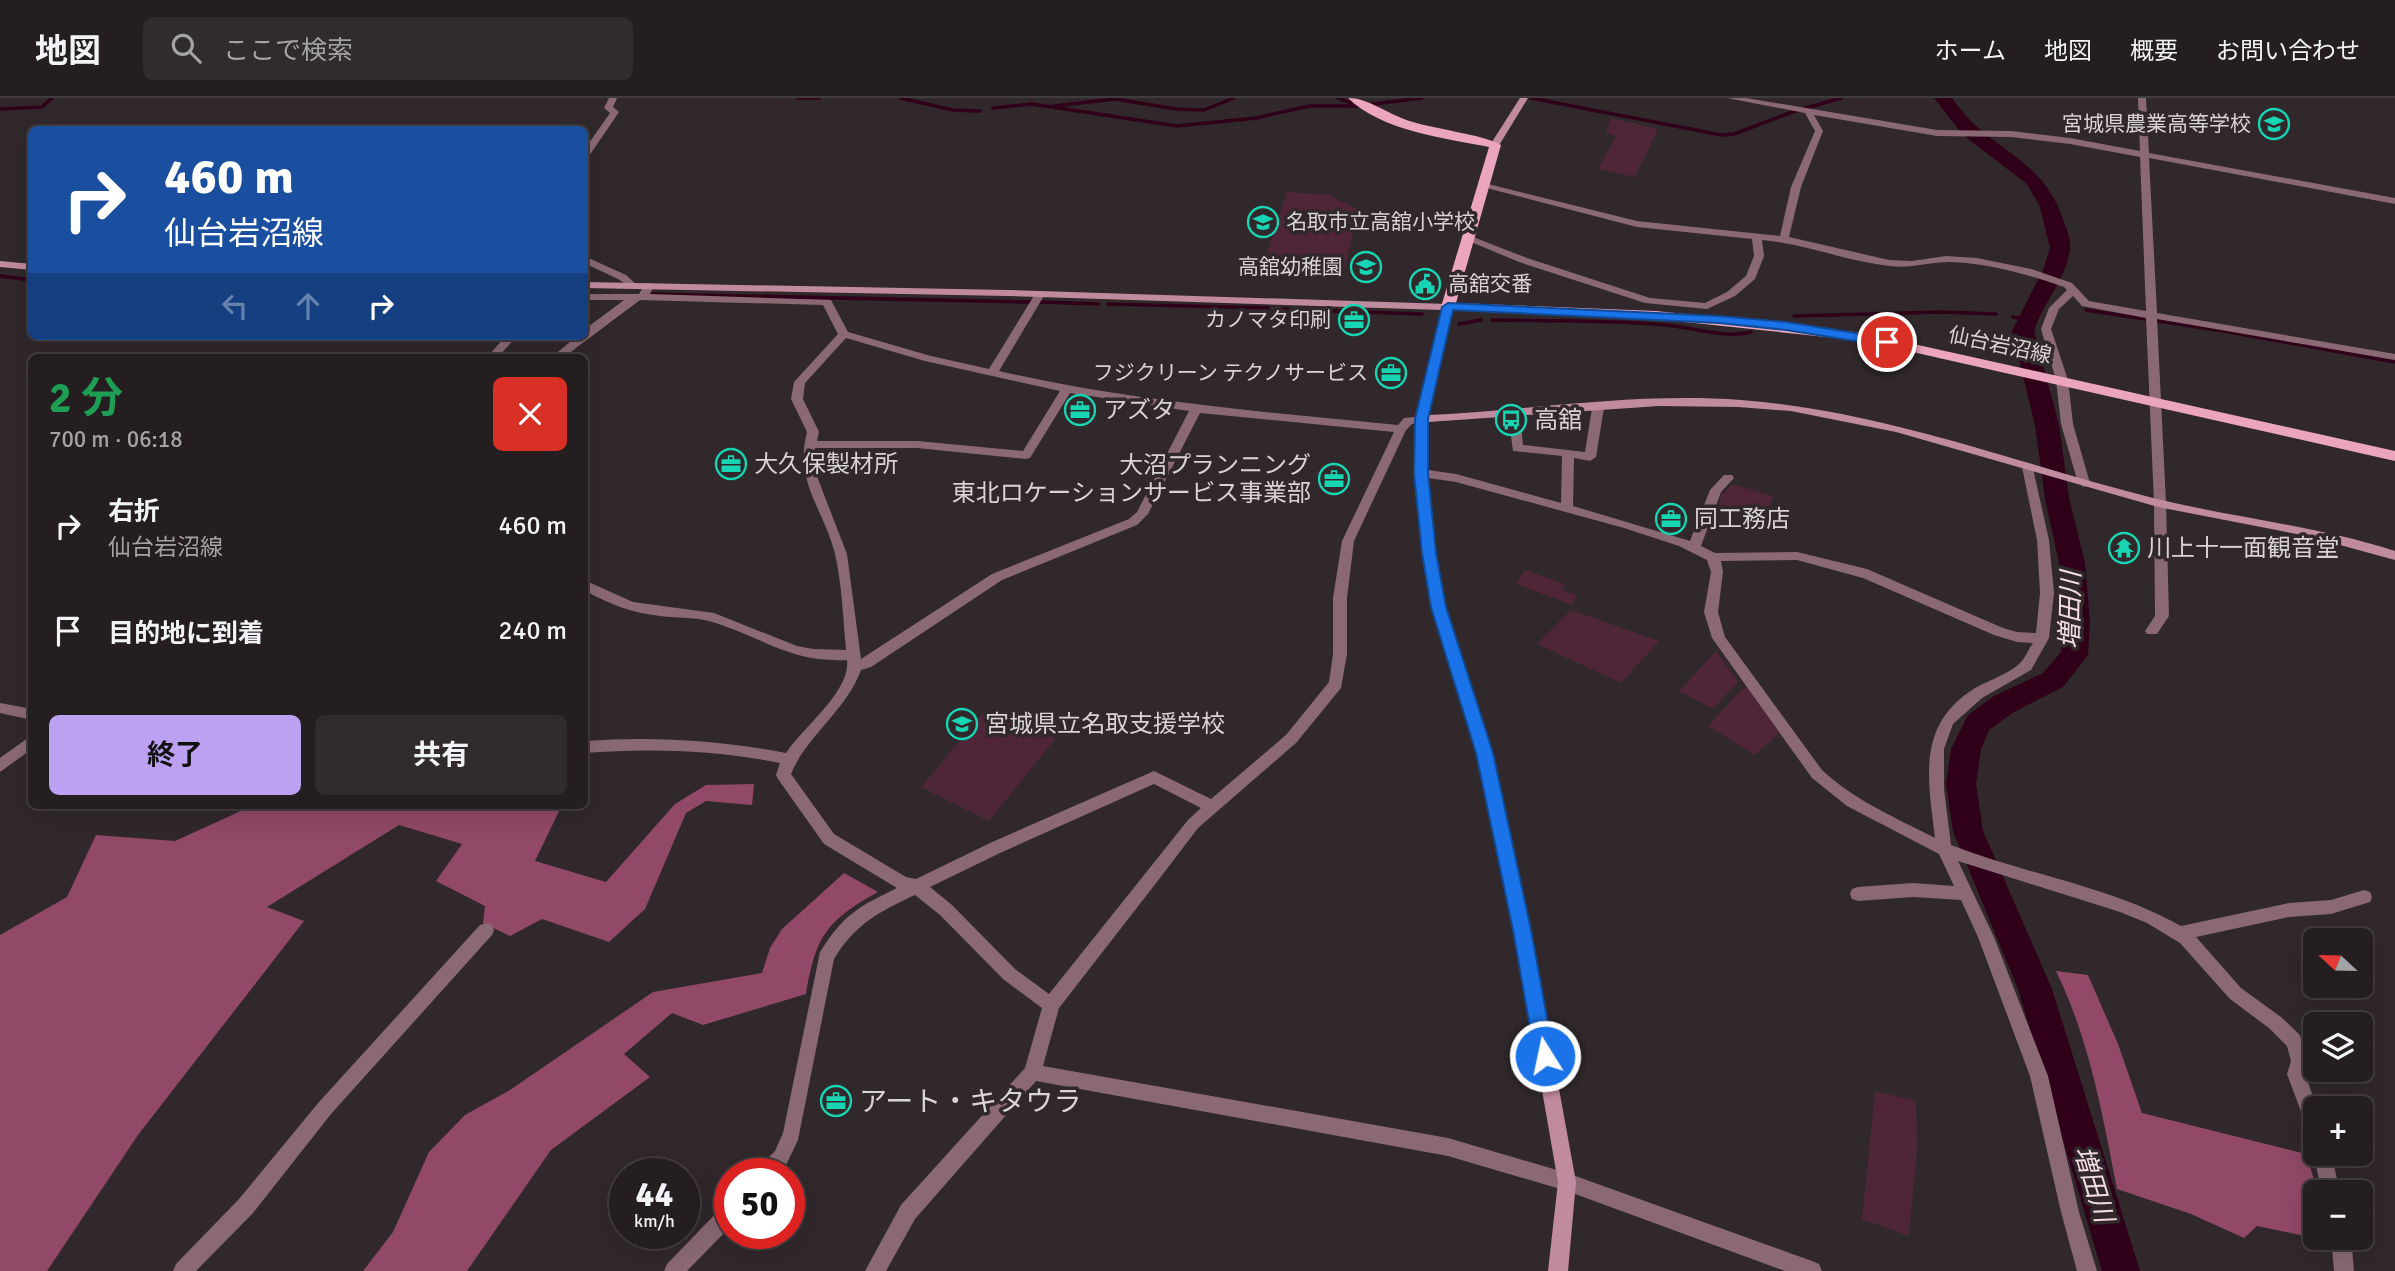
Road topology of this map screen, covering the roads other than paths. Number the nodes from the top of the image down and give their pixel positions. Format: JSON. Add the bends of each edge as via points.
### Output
{"nodes":[{"id":1,"x":614,"y":98,"type":"edge"},
{"id":2,"x":1524,"y":98,"type":"edge"},
{"id":3,"x":1731,"y":98,"type":"edge"},
{"id":4,"x":2142,"y":98,"type":"edge"},
{"id":5,"x":1355,"y":100,"type":"edge"},
{"id":6,"x":1803,"y":110,"type":"junction"},
{"id":7,"x":1495,"y":145,"type":"junction"},
{"id":8,"x":588,"y":151,"type":"edge"},
{"id":9,"x":2144,"y":155,"type":"junction"},
{"id":10,"x":1484,"y":186,"type":"junction"},
{"id":11,"x":2395,"y":201,"type":"edge"},
{"id":12,"x":1757,"y":237,"type":"junction"},
{"id":13,"x":1469,"y":239,"type":"junction"},
{"id":14,"x":1783,"y":239,"type":"junction"},
{"id":15,"x":588,"y":260,"type":"edge"},
{"id":16,"x":0,"y":264,"type":"edge"},
{"id":17,"x":28,"y":267,"type":"edge"},
{"id":18,"x":588,"y":285,"type":"edge"},
{"id":19,"x":2071,"y":288,"type":"junction"},
{"id":20,"x":642,"y":292,"type":"junction"},
{"id":21,"x":1040,"y":294,"type":"junction"},
{"id":22,"x":588,"y":297,"type":"edge"},
{"id":23,"x":1649,"y":301,"type":"junction"},
{"id":24,"x":1448,"y":307,"type":"junction"},
{"id":25,"x":1613,"y":312,"type":"junction"},
{"id":26,"x":2151,"y":318,"type":"junction"},
{"id":27,"x":588,"y":333,"type":"edge"},
{"id":28,"x":844,"y":334,"type":"junction"},
{"id":29,"x":508,"y":340,"type":"edge"},
{"id":30,"x":579,"y":340,"type":"edge"},
{"id":31,"x":495,"y":354,"type":"edge"},
{"id":32,"x":561,"y":354,"type":"edge"},
{"id":33,"x":2395,"y":357,"type":"edge"},
{"id":34,"x":992,"y":373,"type":"junction"},
{"id":35,"x":2060,"y":379,"type":"junction"},
{"id":36,"x":1067,"y":389,"type":"junction"},
{"id":37,"x":2155,"y":402,"type":"junction"},
{"id":38,"x":1598,"y":408,"type":"junction"},
{"id":39,"x":1196,"y":409,"type":"junction"},
{"id":40,"x":1514,"y":414,"type":"junction"},
{"id":41,"x":1422,"y":419,"type":"junction"},
{"id":42,"x":1401,"y":429,"type":"junction"},
{"id":43,"x":808,"y":445,"type":"junction"},
{"id":44,"x":1568,"y":453,"type":"junction"},
{"id":45,"x":2395,"y":456,"type":"edge"},
{"id":46,"x":2030,"y":468,"type":"junction"},
{"id":47,"x":1421,"y":473,"type":"junction"},
{"id":48,"x":1728,"y":478,"type":"dead end"},
{"id":49,"x":2080,"y":482,"type":"junction"},
{"id":50,"x":2160,"y":503,"type":"junction"},
{"id":51,"x":1567,"y":509,"type":"junction"},
{"id":52,"x":1694,"y":548,"type":"junction"},
{"id":53,"x":2395,"y":556,"type":"edge"},
{"id":54,"x":1713,"y":557,"type":"junction"},
{"id":55,"x":588,"y":586,"type":"edge"},
{"id":56,"x":2151,"y":631,"type":"dead end"},
{"id":57,"x":2042,"y":638,"type":"junction"},
{"id":58,"x":854,"y":661,"type":"junction"},
{"id":59,"x":0,"y":708,"type":"edge"},
{"id":60,"x":28,"y":714,"type":"edge"},
{"id":61,"x":28,"y":744,"type":"edge"},
{"id":62,"x":588,"y":747,"type":"edge"},
{"id":63,"x":788,"y":759,"type":"junction"},
{"id":64,"x":0,"y":766,"type":"edge"},
{"id":65,"x":1212,"y":807,"type":"junction"},
{"id":66,"x":1949,"y":851,"type":"junction"},
{"id":67,"x":916,"y":886,"type":"junction"},
{"id":68,"x":1858,"y":894,"type":"dead end"},
{"id":69,"x":1966,"y":894,"type":"junction"},
{"id":70,"x":2364,"y":897,"type":"dead end"},
{"id":71,"x":486,"y":930,"type":"dead end"},
{"id":72,"x":2180,"y":933,"type":"junction"},
{"id":73,"x":1051,"y":1005,"type":"junction"},
{"id":74,"x":1033,"y":1072,"type":"junction"},
{"id":75,"x":2304,"y":1096,"type":"edge"},
{"id":76,"x":780,"y":1158,"type":"edge"},
{"id":77,"x":1567,"y":1182,"type":"junction"},
{"id":78,"x":714,"y":1230,"type":"edge"},
{"id":79,"x":2342,"y":1250,"type":"edge"},
{"id":80,"x":183,"y":1271,"type":"edge"},
{"id":81,"x":674,"y":1271,"type":"edge"},
{"id":82,"x":875,"y":1271,"type":"edge"},
{"id":83,"x":1558,"y":1271,"type":"edge"},
{"id":84,"x":1812,"y":1271,"type":"edge"},
{"id":85,"x":2087,"y":1271,"type":"edge"},
{"id":86,"x":2344,"y":1271,"type":"edge"}],
"edges":[{"from":1,"to":8,"type":"street","via":[[611,109],[615,112]]},
{"from":2,"to":7,"type":"street"},
{"from":3,"to":6,"type":"street"},
{"from":4,"to":9,"type":"street"},
{"from":5,"to":7,"type":"main road","via":[[1419,128]]},
{"from":6,"to":9,"type":"street","via":[[1937,133],[2048,138]]},
{"from":6,"to":14,"type":"street","via":[[1819,131],[1796,187]]},
{"from":7,"to":10,"type":"main road"},
{"from":9,"to":11,"type":"street"},
{"from":9,"to":26,"type":"street"},
{"from":10,"to":12,"type":"street","via":[[1637,224]]},
{"from":10,"to":13,"type":"main road"},
{"from":12,"to":14,"type":"street"},
{"from":12,"to":23,"type":"street","via":[[1759,256],[1751,277],[1731,294],[1707,306]]},
{"from":13,"to":23,"type":"street"},
{"from":13,"to":24,"type":"main road"},
{"from":14,"to":19,"type":"street","via":[[1889,263],[1960,259],[2031,272]]},
{"from":15,"to":20,"type":"street"},
{"from":16,"to":17,"type":"street"},
{"from":18,"to":20,"type":"street"},
{"from":19,"to":26,"type":"street","via":[[2086,304]]},
{"from":19,"to":35,"type":"street","via":[[2054,308],[2046,329]]},
{"from":20,"to":21,"type":"street"},
{"from":20,"to":22,"type":"street"},
{"from":20,"to":27,"type":"street"},
{"from":20,"to":28,"type":"street","via":[[827,302]]},
{"from":21,"to":24,"type":"street"},
{"from":21,"to":34,"type":"street"},
{"from":23,"to":25,"type":"street","via":[[1620,301]]},
{"from":24,"to":25,"type":"main road","name":"仙台岩沼線"},
{"from":24,"to":41,"type":"street"},
{"from":25,"to":35,"type":"main road","name":"仙台岩沼線","via":[[1864,337]]},
{"from":26,"to":33,"type":"street"},
{"from":26,"to":37,"type":"street"},
{"from":28,"to":34,"type":"street"},
{"from":28,"to":43,"type":"street","via":[[800,382],[797,399],[813,432]]},
{"from":29,"to":31,"type":"street"},
{"from":30,"to":32,"type":"street"},
{"from":34,"to":36,"type":"street"},
{"from":35,"to":37,"type":"main road","name":"仙台岩沼線"},
{"from":35,"to":49,"type":"street"},
{"from":36,"to":39,"type":"street"},
{"from":36,"to":43,"type":"street","via":[[1026,456],[944,444],[868,441]]},
{"from":37,"to":45,"type":"main road","name":"仙台岩沼線"},
{"from":37,"to":50,"type":"street"},
{"from":38,"to":40,"type":"street"},
{"from":38,"to":44,"type":"street","via":[[1590,457]]},
{"from":38,"to":46,"type":"street","via":[[1684,403],[1789,407],[1877,425]]},
{"from":39,"to":42,"type":"street"},
{"from":39,"to":58,"type":"street","via":[[1142,514],[1133,522],[997,577],[866,663]]},
{"from":40,"to":41,"type":"street"},
{"from":40,"to":44,"type":"street","via":[[1516,453]]},
{"from":41,"to":42,"type":"street","via":[[1408,421]]},
{"from":41,"to":47,"type":"street"},
{"from":42,"to":65,"type":"street","via":[[1348,541],[1336,684],[1291,739]]},
{"from":43,"to":58,"type":"street","via":[[817,495],[841,554]]},
{"from":44,"to":51,"type":"street"},
{"from":46,"to":49,"type":"street"},
{"from":46,"to":57,"type":"street","via":[[2047,593]]},
{"from":47,"to":51,"type":"street","via":[[1457,478]]},
{"from":47,"to":77,"type":"street","via":[[1438,607],[1484,753],[1522,930]]},
{"from":48,"to":52,"type":"street","via":[[1716,490]]},
{"from":49,"to":50,"type":"street"},
{"from":50,"to":53,"type":"street"},
{"from":50,"to":56,"type":"street","via":[[2162,616]]},
{"from":51,"to":52,"type":"street"},
{"from":52,"to":54,"type":"street"},
{"from":54,"to":57,"type":"street","via":[[1797,556],[1867,574],[1999,632]]},
{"from":54,"to":66,"type":"street","via":[[1717,572],[1711,612],[1719,638],[1817,774],[1843,797]]},
{"from":55,"to":58,"type":"street","via":[[614,602],[712,617],[808,656]]},
{"from":57,"to":66,"type":"street","via":[[2026,666],[1968,701],[1943,729],[1936,765]]},
{"from":58,"to":63,"type":"street","via":[[851,680],[837,701]]},
{"from":59,"to":60,"type":"street"},
{"from":61,"to":64,"type":"street"},
{"from":62,"to":63,"type":"street","via":[[742,749]]},
{"from":63,"to":67,"type":"street","via":[[783,775],[829,839],[902,883]]},
{"from":65,"to":67,"type":"street","via":[[1154,776]]},
{"from":65,"to":73,"type":"street","via":[[1193,824]]},
{"from":66,"to":69,"type":"street"},
{"from":66,"to":72,"type":"street","via":[[2130,909]]},
{"from":67,"to":73,"type":"street","via":[[1009,974]]},
{"from":67,"to":76,"type":"street","via":[[866,911],[841,933],[826,957],[792,1134]]},
{"from":68,"to":69,"type":"street","via":[[1913,890]]},
{"from":69,"to":85,"type":"street","via":[[2039,1076]]},
{"from":70,"to":72,"type":"street"},
{"from":71,"to":80,"type":"street","via":[[325,1108],[246,1206]]},
{"from":72,"to":75,"type":"street","via":[[2236,995],[2286,1030],[2299,1050],[2296,1074]]},
{"from":73,"to":74,"type":"street"},
{"from":74,"to":77,"type":"street","via":[[1448,1147]]},
{"from":74,"to":82,"type":"street","via":[[908,1212]]},
{"from":77,"to":83,"type":"street"},
{"from":77,"to":84,"type":"street"},
{"from":78,"to":81,"type":"street"},
{"from":79,"to":86,"type":"street"}]}
